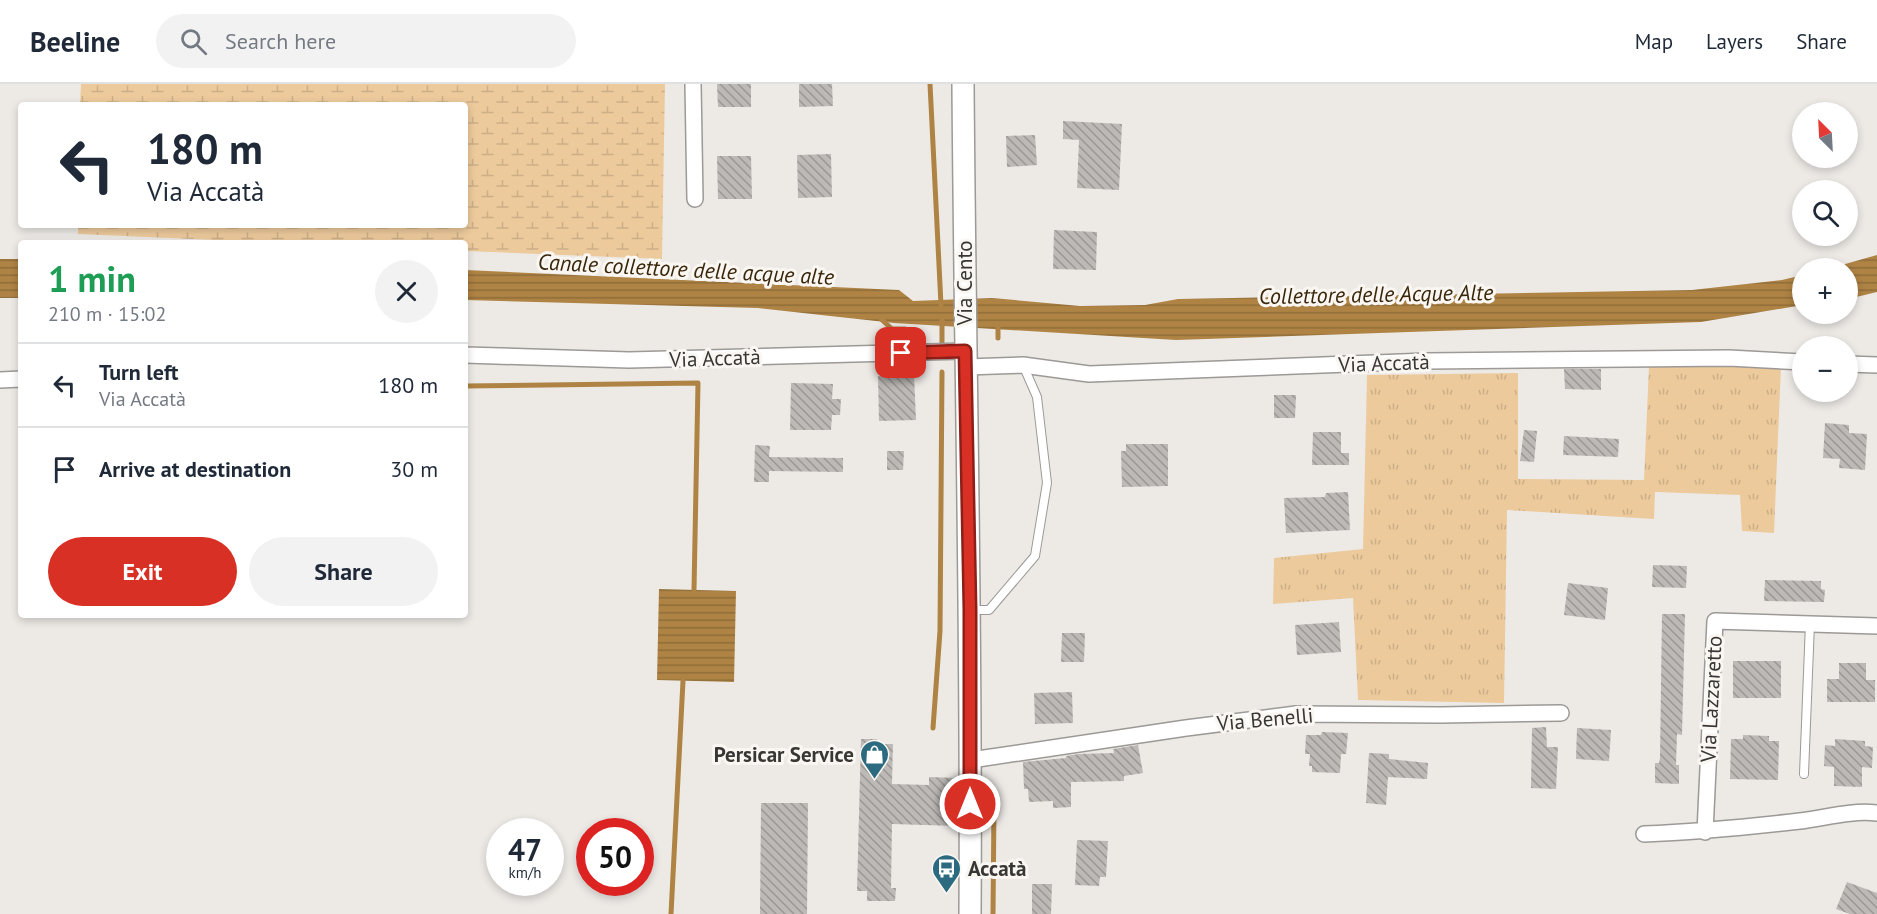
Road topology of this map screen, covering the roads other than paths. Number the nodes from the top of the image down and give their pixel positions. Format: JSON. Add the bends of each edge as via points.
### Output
{"nodes":[{"id":1,"x":693,"y":84,"type":"edge"},
{"id":2,"x":963,"y":84,"type":"edge"},
{"id":3,"x":695,"y":199,"type":"dead end"},
{"id":4,"x":965,"y":352,"type":"junction"},
{"id":5,"x":468,"y":355,"type":"edge"},
{"id":6,"x":1792,"y":361,"type":"edge"},
{"id":7,"x":1858,"y":364,"type":"edge"},
{"id":8,"x":1023,"y":365,"type":"junction"},
{"id":9,"x":1877,"y":365,"type":"edge"},
{"id":10,"x":18,"y":379,"type":"edge"},
{"id":11,"x":0,"y":380,"type":"edge"},
{"id":12,"x":970,"y":610,"type":"junction"},
{"id":13,"x":1810,"y":623,"type":"junction"},
{"id":14,"x":1877,"y":626,"type":"edge"},
{"id":15,"x":1562,"y":712,"type":"dead end"},
{"id":16,"x":971,"y":760,"type":"junction"},
{"id":17,"x":1804,"y":774,"type":"dead end"},
{"id":18,"x":1877,"y":813,"type":"edge"},
{"id":19,"x":1705,"y":832,"type":"junction"},
{"id":20,"x":1644,"y":834,"type":"dead end"},
{"id":21,"x":970,"y":914,"type":"edge"}],
"edges":[{"from":1,"to":3,"type":"street"},
{"from":2,"to":4,"type":"main road","name":"Via Cento"},
{"from":4,"to":5,"type":"street","name":"Via Accatà","via":[[629,360]]},
{"from":4,"to":8,"type":"street","name":"Via Accatà"},
{"from":4,"to":12,"type":"main road","name":"Via Cento"},
{"from":6,"to":8,"type":"street","name":"Via Accatà","via":[[1729,358],[1427,361],[1089,374]]},
{"from":7,"to":9,"type":"street"},
{"from":8,"to":12,"type":"lane","via":[[1037,397],[1047,483],[1035,556],[989,610]]},
{"from":10,"to":11,"type":"street"},
{"from":12,"to":16,"type":"main road","name":"Via Cento"},
{"from":13,"to":14,"type":"street","name":"Via Lazzaretto"},
{"from":13,"to":17,"type":"lane"},
{"from":13,"to":19,"type":"street","name":"Via Lazzaretto","via":[[1715,621]]},
{"from":15,"to":16,"type":"street","name":"Via Benelli","via":[[1296,714]]},
{"from":16,"to":21,"type":"main road","name":"Via Cento"},
{"from":18,"to":19,"type":"street","via":[[1863,811]]},
{"from":19,"to":20,"type":"street"}]}
